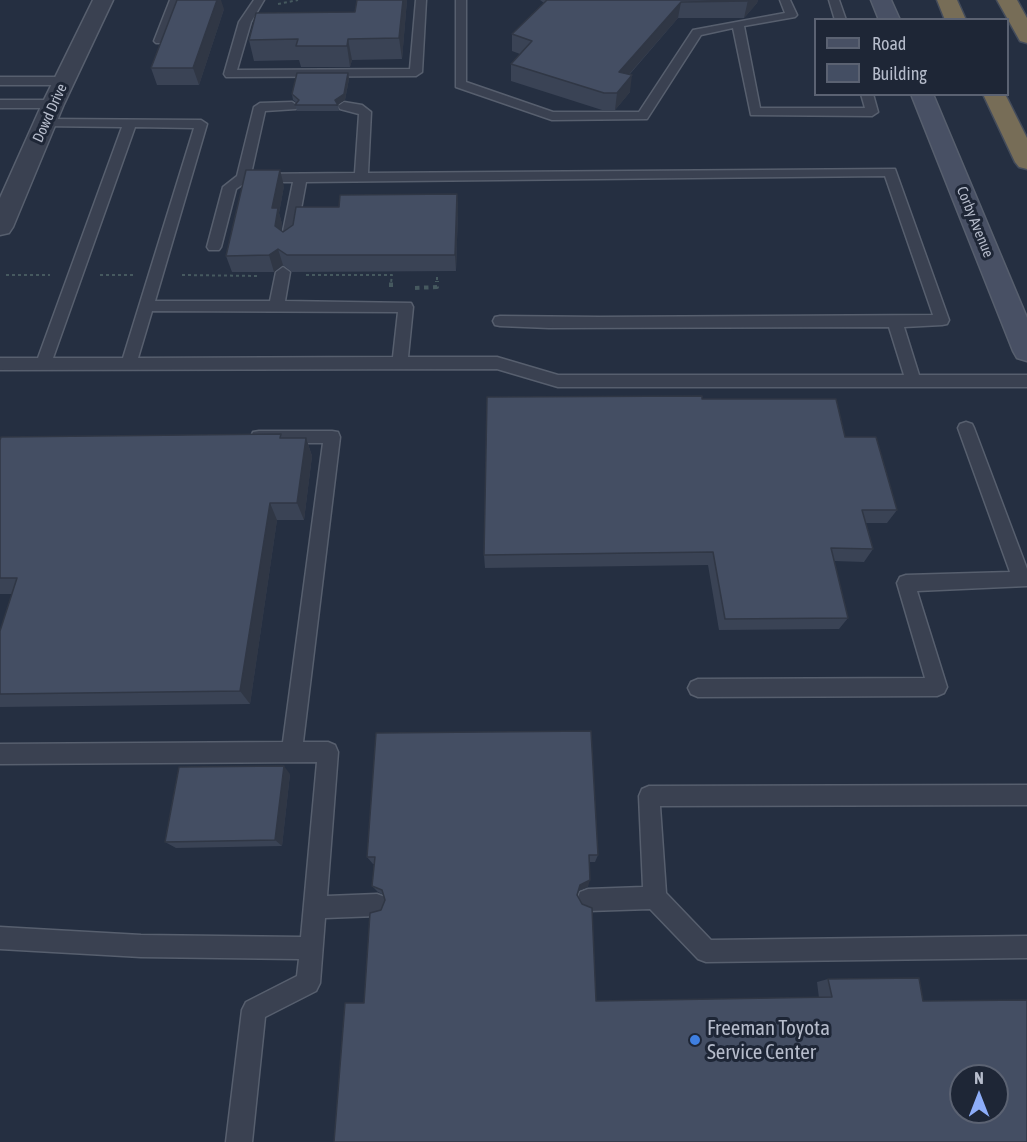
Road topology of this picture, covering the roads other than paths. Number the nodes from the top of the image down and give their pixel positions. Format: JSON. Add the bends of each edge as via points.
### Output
{"nodes":[{"id":1,"x":103,"y":0,"type":"edge"},
{"id":2,"x":175,"y":0,"type":"edge"},
{"id":3,"x":259,"y":0,"type":"edge"},
{"id":4,"x":421,"y":0,"type":"edge"},
{"id":5,"x":460,"y":0,"type":"edge"},
{"id":6,"x":785,"y":0,"type":"edge"},
{"id":7,"x":834,"y":0,"type":"edge"},
{"id":8,"x":881,"y":0,"type":"edge"},
{"id":9,"x":947,"y":0,"type":"edge"},
{"id":10,"x":1007,"y":0,"type":"edge"},
{"id":11,"x":840,"y":18,"type":"edge"},
{"id":12,"x":889,"y":18,"type":"edge"},
{"id":13,"x":955,"y":18,"type":"edge"},
{"id":14,"x":738,"y":24,"type":"junction"},
{"id":15,"x":1027,"y":37,"type":"edge"},
{"id":16,"x":160,"y":41,"type":"edge"},
{"id":17,"x":0,"y":81,"type":"edge"},
{"id":18,"x":64,"y":81,"type":"junction"},
{"id":19,"x":868,"y":96,"type":"edge"},
{"id":20,"x":923,"y":96,"type":"edge"},
{"id":21,"x":994,"y":96,"type":"edge"},
{"id":22,"x":0,"y":104,"type":"edge"},
{"id":23,"x":292,"y":106,"type":"dead end"},
{"id":24,"x":344,"y":106,"type":"dead end"},
{"id":25,"x":49,"y":114,"type":"junction"},
{"id":26,"x":130,"y":123,"type":"junction"},
{"id":27,"x":1027,"y":162,"type":"edge"},
{"id":28,"x":361,"y":177,"type":"junction"},
{"id":29,"x":243,"y":178,"type":"junction"},
{"id":30,"x":300,"y":178,"type":"junction"},
{"id":31,"x":0,"y":227,"type":"edge"},
{"id":32,"x":288,"y":241,"type":"edge"},
{"id":33,"x":214,"y":247,"type":"dead end"},
{"id":34,"x":283,"y":272,"type":"edge"},
{"id":35,"x":277,"y":305,"type":"junction"},
{"id":36,"x":146,"y":306,"type":"junction"},
{"id":37,"x":500,"y":321,"type":"dead end"},
{"id":38,"x":896,"y":322,"type":"junction"},
{"id":39,"x":1027,"y":351,"type":"edge"},
{"id":40,"x":44,"y":362,"type":"junction"},
{"id":41,"x":400,"y":362,"type":"junction"},
{"id":42,"x":129,"y":363,"type":"junction"},
{"id":43,"x":0,"y":364,"type":"edge"},
{"id":44,"x":913,"y":380,"type":"junction"},
{"id":45,"x":1027,"y":381,"type":"edge"},
{"id":46,"x":966,"y":428,"type":"dead end"},
{"id":47,"x":237,"y":437,"type":"edge"},
{"id":48,"x":1025,"y":585,"type":"edge"},
{"id":49,"x":698,"y":688,"type":"dead end"},
{"id":50,"x":292,"y":752,"type":"junction"},
{"id":51,"x":0,"y":754,"type":"edge"},
{"id":52,"x":1027,"y":795,"type":"edge"},
{"id":53,"x":655,"y":898,"type":"junction"},
{"id":54,"x":588,"y":900,"type":"edge"},
{"id":55,"x":376,"y":905,"type":"edge"},
{"id":56,"x":315,"y":907,"type":"junction"},
{"id":57,"x":0,"y":938,"type":"edge"},
{"id":58,"x":1027,"y":947,"type":"edge"},
{"id":59,"x":311,"y":948,"type":"junction"},
{"id":60,"x":239,"y":1142,"type":"edge"}],
"edges":[{"from":1,"to":18,"type":"street","name":"Dowd Drive"},
{"from":2,"to":16,"type":"lane"},
{"from":3,"to":4,"type":"lane","via":[[245,22],[230,74],[416,72]]},
{"from":5,"to":14,"type":"lane","via":[[460,84],[552,116],[643,116],[697,32]]},
{"from":6,"to":14,"type":"lane","via":[[790,15]]},
{"from":7,"to":11,"type":"lane"},
{"from":8,"to":12,"type":"street"},
{"from":9,"to":13,"type":"highway"},
{"from":10,"to":15,"type":"highway"},
{"from":14,"to":19,"type":"lane","via":[[754,112],[872,112]]},
{"from":17,"to":18,"type":"lane"},
{"from":18,"to":25,"type":"street","name":"Dowd Drive"},
{"from":20,"to":39,"type":"street","name":"Corby Avenue"},
{"from":21,"to":27,"type":"highway"},
{"from":22,"to":25,"type":"lane"},
{"from":23,"to":29,"type":"lane","via":[[260,107]]},
{"from":24,"to":28,"type":"lane","via":[[358,108],[366,120]]},
{"from":25,"to":26,"type":"lane"},
{"from":25,"to":31,"type":"street","name":"Dowd Drive"},
{"from":26,"to":36,"type":"lane","via":[[201,124]]},
{"from":26,"to":40,"type":"lane"},
{"from":28,"to":30,"type":"lane"},
{"from":28,"to":38,"type":"lane","via":[[890,172],[942,320]]},
{"from":29,"to":30,"type":"lane"},
{"from":29,"to":33,"type":"lane","via":[[230,187]]},
{"from":30,"to":32,"type":"lane"},
{"from":34,"to":35,"type":"lane"},
{"from":35,"to":36,"type":"lane"},
{"from":35,"to":41,"type":"lane","via":[[406,307]]},
{"from":36,"to":42,"type":"lane"},
{"from":37,"to":38,"type":"lane"},
{"from":38,"to":44,"type":"lane"},
{"from":40,"to":42,"type":"lane"},
{"from":40,"to":43,"type":"lane"},
{"from":41,"to":42,"type":"lane"},
{"from":41,"to":44,"type":"lane","via":[[497,363],[558,381]]},
{"from":44,"to":45,"type":"lane"},
{"from":46,"to":48,"type":"lane"},
{"from":47,"to":50,"type":"lane","via":[[332,436]]},
{"from":48,"to":49,"type":"lane","via":[[906,583],[937,687]]},
{"from":50,"to":51,"type":"lane"},
{"from":50,"to":56,"type":"lane","via":[[328,752]]},
{"from":52,"to":53,"type":"lane","via":[[649,796]]},
{"from":53,"to":54,"type":"lane"},
{"from":53,"to":58,"type":"lane","via":[[706,951]]},
{"from":55,"to":56,"type":"lane"},
{"from":56,"to":59,"type":"lane"},
{"from":57,"to":59,"type":"lane","via":[[141,946]]},
{"from":59,"to":60,"type":"lane","via":[[308,983],[254,1011]]}]}
